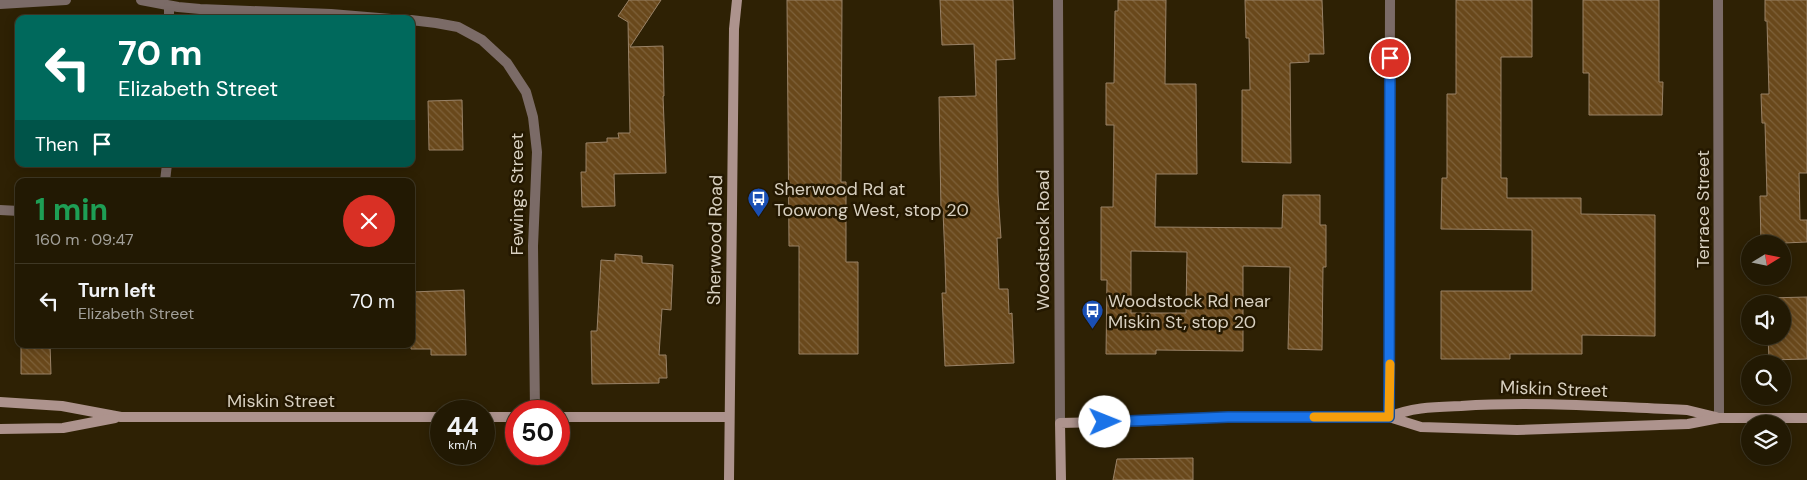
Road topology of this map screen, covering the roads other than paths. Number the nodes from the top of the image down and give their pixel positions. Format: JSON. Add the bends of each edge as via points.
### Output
{"nodes":[{"id":1,"x":66,"y":0,"type":"edge"},
{"id":2,"x":141,"y":0,"type":"edge"},
{"id":3,"x":737,"y":0,"type":"edge"},
{"id":4,"x":1058,"y":0,"type":"edge"},
{"id":5,"x":1390,"y":0,"type":"edge"},
{"id":6,"x":1718,"y":0,"type":"edge"},
{"id":7,"x":0,"y":4,"type":"edge"},
{"id":8,"x":169,"y":6,"type":"junction"},
{"id":9,"x":169,"y":15,"type":"edge"},
{"id":10,"x":344,"y":15,"type":"edge"},
{"id":11,"x":415,"y":20,"type":"edge"},
{"id":12,"x":0,"y":210,"type":"edge"},
{"id":13,"x":15,"y":211,"type":"edge"},
{"id":14,"x":534,"y":400,"type":"edge"},
{"id":15,"x":0,"y":402,"type":"edge"},
{"id":16,"x":121,"y":417,"type":"junction"},
{"id":17,"x":430,"y":417,"type":"edge"},
{"id":18,"x":570,"y":417,"type":"edge"},
{"id":19,"x":729,"y":417,"type":"junction"},
{"id":20,"x":1389,"y":417,"type":"junction"},
{"id":21,"x":1719,"y":418,"type":"junction"},
{"id":22,"x":1807,"y":418,"type":"edge"},
{"id":23,"x":1060,"y":423,"type":"junction"},
{"id":24,"x":0,"y":429,"type":"edge"},
{"id":25,"x":729,"y":480,"type":"edge"},
{"id":26,"x":1061,"y":480,"type":"edge"}],
"edges":[{"from":1,"to":7,"type":"street"},
{"from":2,"to":8,"type":"street"},
{"from":3,"to":19,"type":"street","name":"Sherwood Road"},
{"from":4,"to":23,"type":"street","name":"Woodstock Road"},
{"from":5,"to":20,"type":"street"},
{"from":6,"to":21,"type":"street","name":"Terrace Street"},
{"from":8,"to":9,"type":"street"},
{"from":8,"to":10,"type":"street"},
{"from":11,"to":14,"type":"street","name":"Fewings Street","via":[[458,27],[482,40],[507,63],[526,92],[537,152],[533,246]]},
{"from":12,"to":13,"type":"street"},
{"from":15,"to":16,"type":"street","name":"Miskin Street","via":[[62,406]]},
{"from":16,"to":17,"type":"street","name":"Miskin Street"},
{"from":16,"to":24,"type":"street","name":"Miskin Street","via":[[63,428]]},
{"from":18,"to":19,"type":"street"},
{"from":19,"to":25,"type":"street","name":"Sherwood Road"},
{"from":20,"to":21,"type":"street","name":"Miskin Street","via":[[1421,427],[1517,430],[1688,424]]},
{"from":20,"to":21,"type":"street","name":"Miskin Street","via":[[1420,408],[1494,404],[1687,410]]},
{"from":20,"to":23,"type":"street","name":"Miskin Street","via":[[1228,417]]},
{"from":21,"to":22,"type":"street","name":"Miskin Street"},
{"from":23,"to":26,"type":"street","name":"Woodstock Road"}]}
